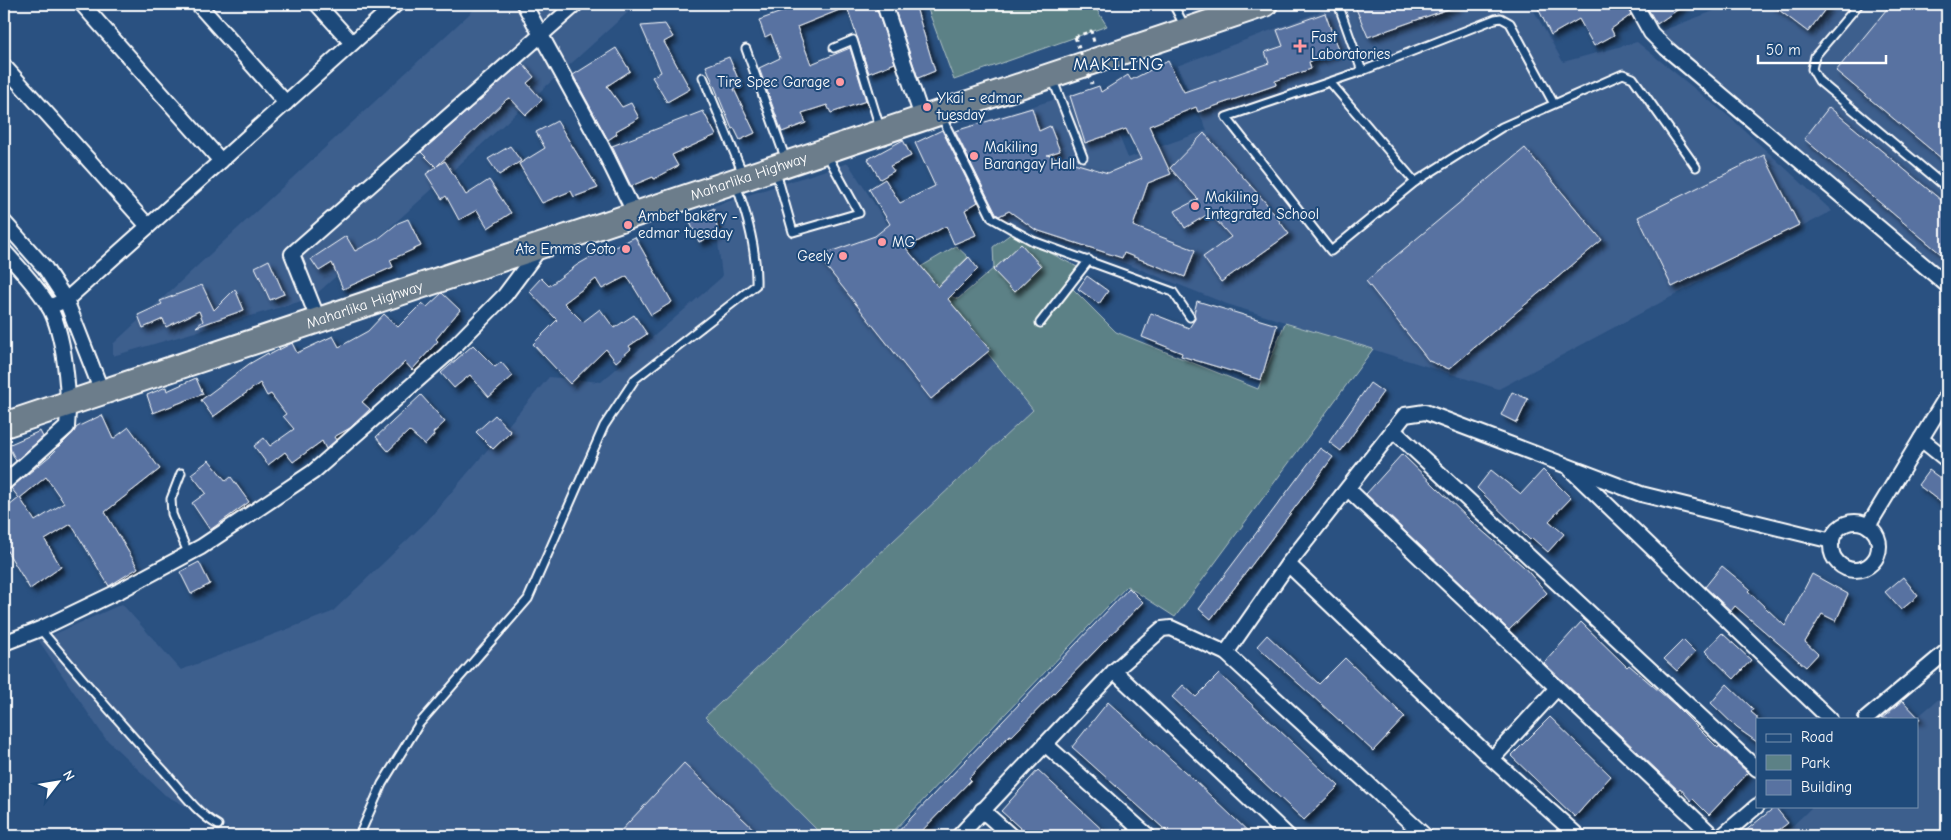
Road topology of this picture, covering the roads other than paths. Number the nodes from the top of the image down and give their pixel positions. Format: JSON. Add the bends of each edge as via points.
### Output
{"nodes":[{"id":1,"x":82,"y":4,"type":"edge"},
{"id":2,"x":198,"y":4,"type":"edge"},
{"id":3,"x":317,"y":4,"type":"edge"},
{"id":4,"x":396,"y":4,"type":"edge"},
{"id":5,"x":524,"y":4,"type":"edge"},
{"id":6,"x":576,"y":4,"type":"edge"},
{"id":7,"x":884,"y":4,"type":"edge"},
{"id":8,"x":1173,"y":4,"type":"edge"},
{"id":9,"x":1262,"y":4,"type":"edge"},
{"id":10,"x":1338,"y":4,"type":"edge"},
{"id":11,"x":1636,"y":4,"type":"edge"},
{"id":12,"x":1859,"y":4,"type":"edge"},
{"id":13,"x":1186,"y":29,"type":"junction"},
{"id":14,"x":542,"y":35,"type":"junction"},
{"id":15,"x":352,"y":43,"type":"junction"},
{"id":16,"x":834,"y":48,"type":"dead end"},
{"id":17,"x":746,"y":49,"type":"dead end"},
{"id":18,"x":4,"y":66,"type":"edge"},
{"id":19,"x":1362,"y":72,"type":"junction"},
{"id":20,"x":1051,"y":74,"type":"junction"},
{"id":21,"x":704,"y":77,"type":"dead end"},
{"id":22,"x":1330,"y":82,"type":"junction"},
{"id":23,"x":286,"y":103,"type":"junction"},
{"id":24,"x":1554,"y":104,"type":"junction"},
{"id":25,"x":930,"y":114,"type":"junction"},
{"id":26,"x":881,"y":131,"type":"junction"},
{"id":27,"x":824,"y":149,"type":"junction"},
{"id":28,"x":1083,"y":156,"type":"dead end"},
{"id":29,"x":222,"y":161,"type":"junction"},
{"id":30,"x":781,"y":164,"type":"junction"},
{"id":31,"x":1696,"y":167,"type":"dead end"},
{"id":32,"x":739,"y":179,"type":"junction"},
{"id":33,"x":1415,"y":182,"type":"junction"},
{"id":34,"x":1947,"y":188,"type":"edge"},
{"id":35,"x":635,"y":214,"type":"junction"},
{"id":36,"x":4,"y":222,"type":"edge"},
{"id":37,"x":148,"y":226,"type":"junction"},
{"id":38,"x":544,"y":244,"type":"junction"},
{"id":39,"x":4,"y":251,"type":"edge"},
{"id":40,"x":1089,"y":260,"type":"junction"},
{"id":41,"x":1947,"y":285,"type":"edge"},
{"id":42,"x":66,"y":300,"type":"junction"},
{"id":43,"x":49,"y":307,"type":"junction"},
{"id":44,"x":1190,"y":317,"type":"dead end"},
{"id":45,"x":318,"y":319,"type":"junction"},
{"id":46,"x":1040,"y":323,"type":"dead end"},
{"id":47,"x":102,"y":392,"type":"junction"},
{"id":48,"x":1947,"y":396,"type":"edge"},
{"id":49,"x":70,"y":404,"type":"junction"},
{"id":50,"x":4,"y":425,"type":"edge"},
{"id":51,"x":1393,"y":430,"type":"junction"},
{"id":52,"x":1921,"y":439,"type":"junction"},
{"id":53,"x":1947,"y":460,"type":"edge"},
{"id":54,"x":1565,"y":464,"type":"junction"},
{"id":55,"x":181,"y":474,"type":"dead end"},
{"id":56,"x":4,"y":483,"type":"edge"},
{"id":57,"x":1348,"y":489,"type":"junction"},
{"id":58,"x":1868,"y":526,"type":"junction"},
{"id":59,"x":1832,"y":541,"type":"junction"},
{"id":60,"x":188,"y":553,"type":"junction"},
{"id":61,"x":1288,"y":564,"type":"junction"},
{"id":62,"x":40,"y":629,"type":"junction"},
{"id":63,"x":4,"y":642,"type":"edge"},
{"id":64,"x":1947,"y":651,"type":"edge"},
{"id":65,"x":1226,"y":653,"type":"junction"},
{"id":66,"x":1114,"y":671,"type":"junction"},
{"id":67,"x":1557,"y":688,"type":"junction"},
{"id":68,"x":1829,"y":718,"type":"edge"},
{"id":69,"x":1867,"y":718,"type":"edge"},
{"id":70,"x":1045,"y":744,"type":"junction"},
{"id":71,"x":1492,"y":758,"type":"junction"},
{"id":72,"x":1756,"y":768,"type":"edge"},
{"id":73,"x":1756,"y":807,"type":"edge"},
{"id":74,"x":982,"y":810,"type":"junction"},
{"id":75,"x":218,"y":825,"type":"dead end"},
{"id":76,"x":359,"y":836,"type":"edge"},
{"id":77,"x":959,"y":836,"type":"edge"},
{"id":78,"x":1010,"y":836,"type":"edge"},
{"id":79,"x":1148,"y":836,"type":"edge"},
{"id":80,"x":1288,"y":836,"type":"edge"},
{"id":81,"x":1425,"y":836,"type":"edge"},
{"id":82,"x":1578,"y":836,"type":"edge"},
{"id":83,"x":1713,"y":836,"type":"edge"},
{"id":84,"x":1722,"y":836,"type":"edge"}],
"edges":[{"from":1,"to":29,"type":"street"},
{"from":2,"to":23,"type":"street"},
{"from":3,"to":15,"type":"street"},
{"from":4,"to":15,"type":"street"},
{"from":5,"to":14,"type":"street"},
{"from":6,"to":14,"type":"street"},
{"from":7,"to":25,"type":"street"},
{"from":8,"to":13,"type":"lane"},
{"from":9,"to":13,"type":"highway","name":"Maharlika Highway"},
{"from":10,"to":19,"type":"lane"},
{"from":11,"to":41,"type":"street","via":[[1651,33],[1666,48]]},
{"from":12,"to":34,"type":"lane","via":[[1815,56],[1812,69],[1819,81]]},
{"from":13,"to":20,"type":"highway","name":"Maharlika Highway"},
{"from":14,"to":35,"type":"street"},
{"from":14,"to":45,"type":"street","via":[[292,254]]},
{"from":15,"to":23,"type":"street"},
{"from":16,"to":26,"type":"lane","via":[[853,40]]},
{"from":17,"to":30,"type":"lane"},
{"from":18,"to":37,"type":"street"},
{"from":19,"to":22,"type":"lane"},
{"from":19,"to":24,"type":"lane","via":[[1501,18],[1510,23]]},
{"from":20,"to":25,"type":"highway","name":"Maharlika Highway"},
{"from":20,"to":28,"type":"lane"},
{"from":21,"to":32,"type":"lane"},
{"from":22,"to":33,"type":"lane"},
{"from":22,"to":33,"type":"lane","via":[[1226,117],[1331,251]]},
{"from":23,"to":29,"type":"street"},
{"from":24,"to":31,"type":"lane","via":[[1623,74],[1633,78]]},
{"from":24,"to":33,"type":"lane","via":[[1502,127]]},
{"from":25,"to":26,"type":"highway","name":"Maharlika Highway"},
{"from":25,"to":40,"type":"lane","via":[[992,218],[1033,241]]},
{"from":26,"to":27,"type":"highway","name":"Maharlika Highway"},
{"from":27,"to":30,"type":"highway","name":"Maharlika Highway"},
{"from":27,"to":30,"type":"lane","via":[[860,213],[793,232]]},
{"from":29,"to":37,"type":"street"},
{"from":30,"to":32,"type":"highway","name":"Maharlika Highway"},
{"from":32,"to":35,"type":"highway","name":"Maharlika Highway"},
{"from":32,"to":76,"type":"lane","via":[[757,262],[756,285],[635,379],[604,426],[528,599],[419,724],[382,784]]},
{"from":35,"to":38,"type":"highway","name":"Maharlika Highway"},
{"from":36,"to":42,"type":"street","via":[[45,268]]},
{"from":37,"to":42,"type":"street"},
{"from":38,"to":45,"type":"highway","name":"Maharlika Highway"},
{"from":38,"to":60,"type":"street","via":[[505,295],[394,402],[313,472]]},
{"from":39,"to":43,"type":"street","via":[[33,283]]},
{"from":40,"to":44,"type":"lane","via":[[1173,292]]},
{"from":40,"to":46,"type":"lane"},
{"from":42,"to":43,"type":"street"},
{"from":42,"to":47,"type":"street"},
{"from":43,"to":49,"type":"street","via":[[62,350]]},
{"from":45,"to":47,"type":"highway","name":"Maharlika Highway"},
{"from":47,"to":49,"type":"highway","name":"Maharlika Highway"},
{"from":48,"to":52,"type":"street"},
{"from":49,"to":50,"type":"highway","name":"Maharlika Highway"},
{"from":49,"to":56,"type":"street","via":[[67,427]]},
{"from":51,"to":54,"type":"street","via":[[1405,415],[1425,412]]},
{"from":51,"to":57,"type":"street"},
{"from":51,"to":72,"type":"street"},
{"from":52,"to":53,"type":"street"},
{"from":52,"to":58,"type":"street"},
{"from":54,"to":59,"type":"street","via":[[1641,494]]},
{"from":54,"to":68,"type":"street"},
{"from":55,"to":60,"type":"lane","via":[[171,499],[172,514]]},
{"from":57,"to":61,"type":"street"},
{"from":57,"to":67,"type":"street"},
{"from":58,"to":59,"type":"street","via":[[1853,522],[1846,524],[1834,534]]},
{"from":58,"to":59,"type":"street","via":[[1879,546],[1874,561],[1868,566],[1852,570],[1845,568],[1834,557]]},
{"from":60,"to":62,"type":"street"},
{"from":61,"to":65,"type":"street"},
{"from":61,"to":71,"type":"street"},
{"from":62,"to":63,"type":"street"},
{"from":62,"to":75,"type":"lane","via":[[133,738],[204,815]]},
{"from":64,"to":69,"type":"street"},
{"from":65,"to":66,"type":"street","via":[[1171,628],[1162,629]]},
{"from":65,"to":81,"type":"street"},
{"from":66,"to":70,"type":"street"},
{"from":66,"to":80,"type":"street"},
{"from":67,"to":71,"type":"street"},
{"from":67,"to":83,"type":"street"},
{"from":70,"to":74,"type":"street"},
{"from":70,"to":79,"type":"street"},
{"from":71,"to":82,"type":"street"},
{"from":73,"to":84,"type":"street"},
{"from":74,"to":77,"type":"street"},
{"from":74,"to":78,"type":"street"}]}
